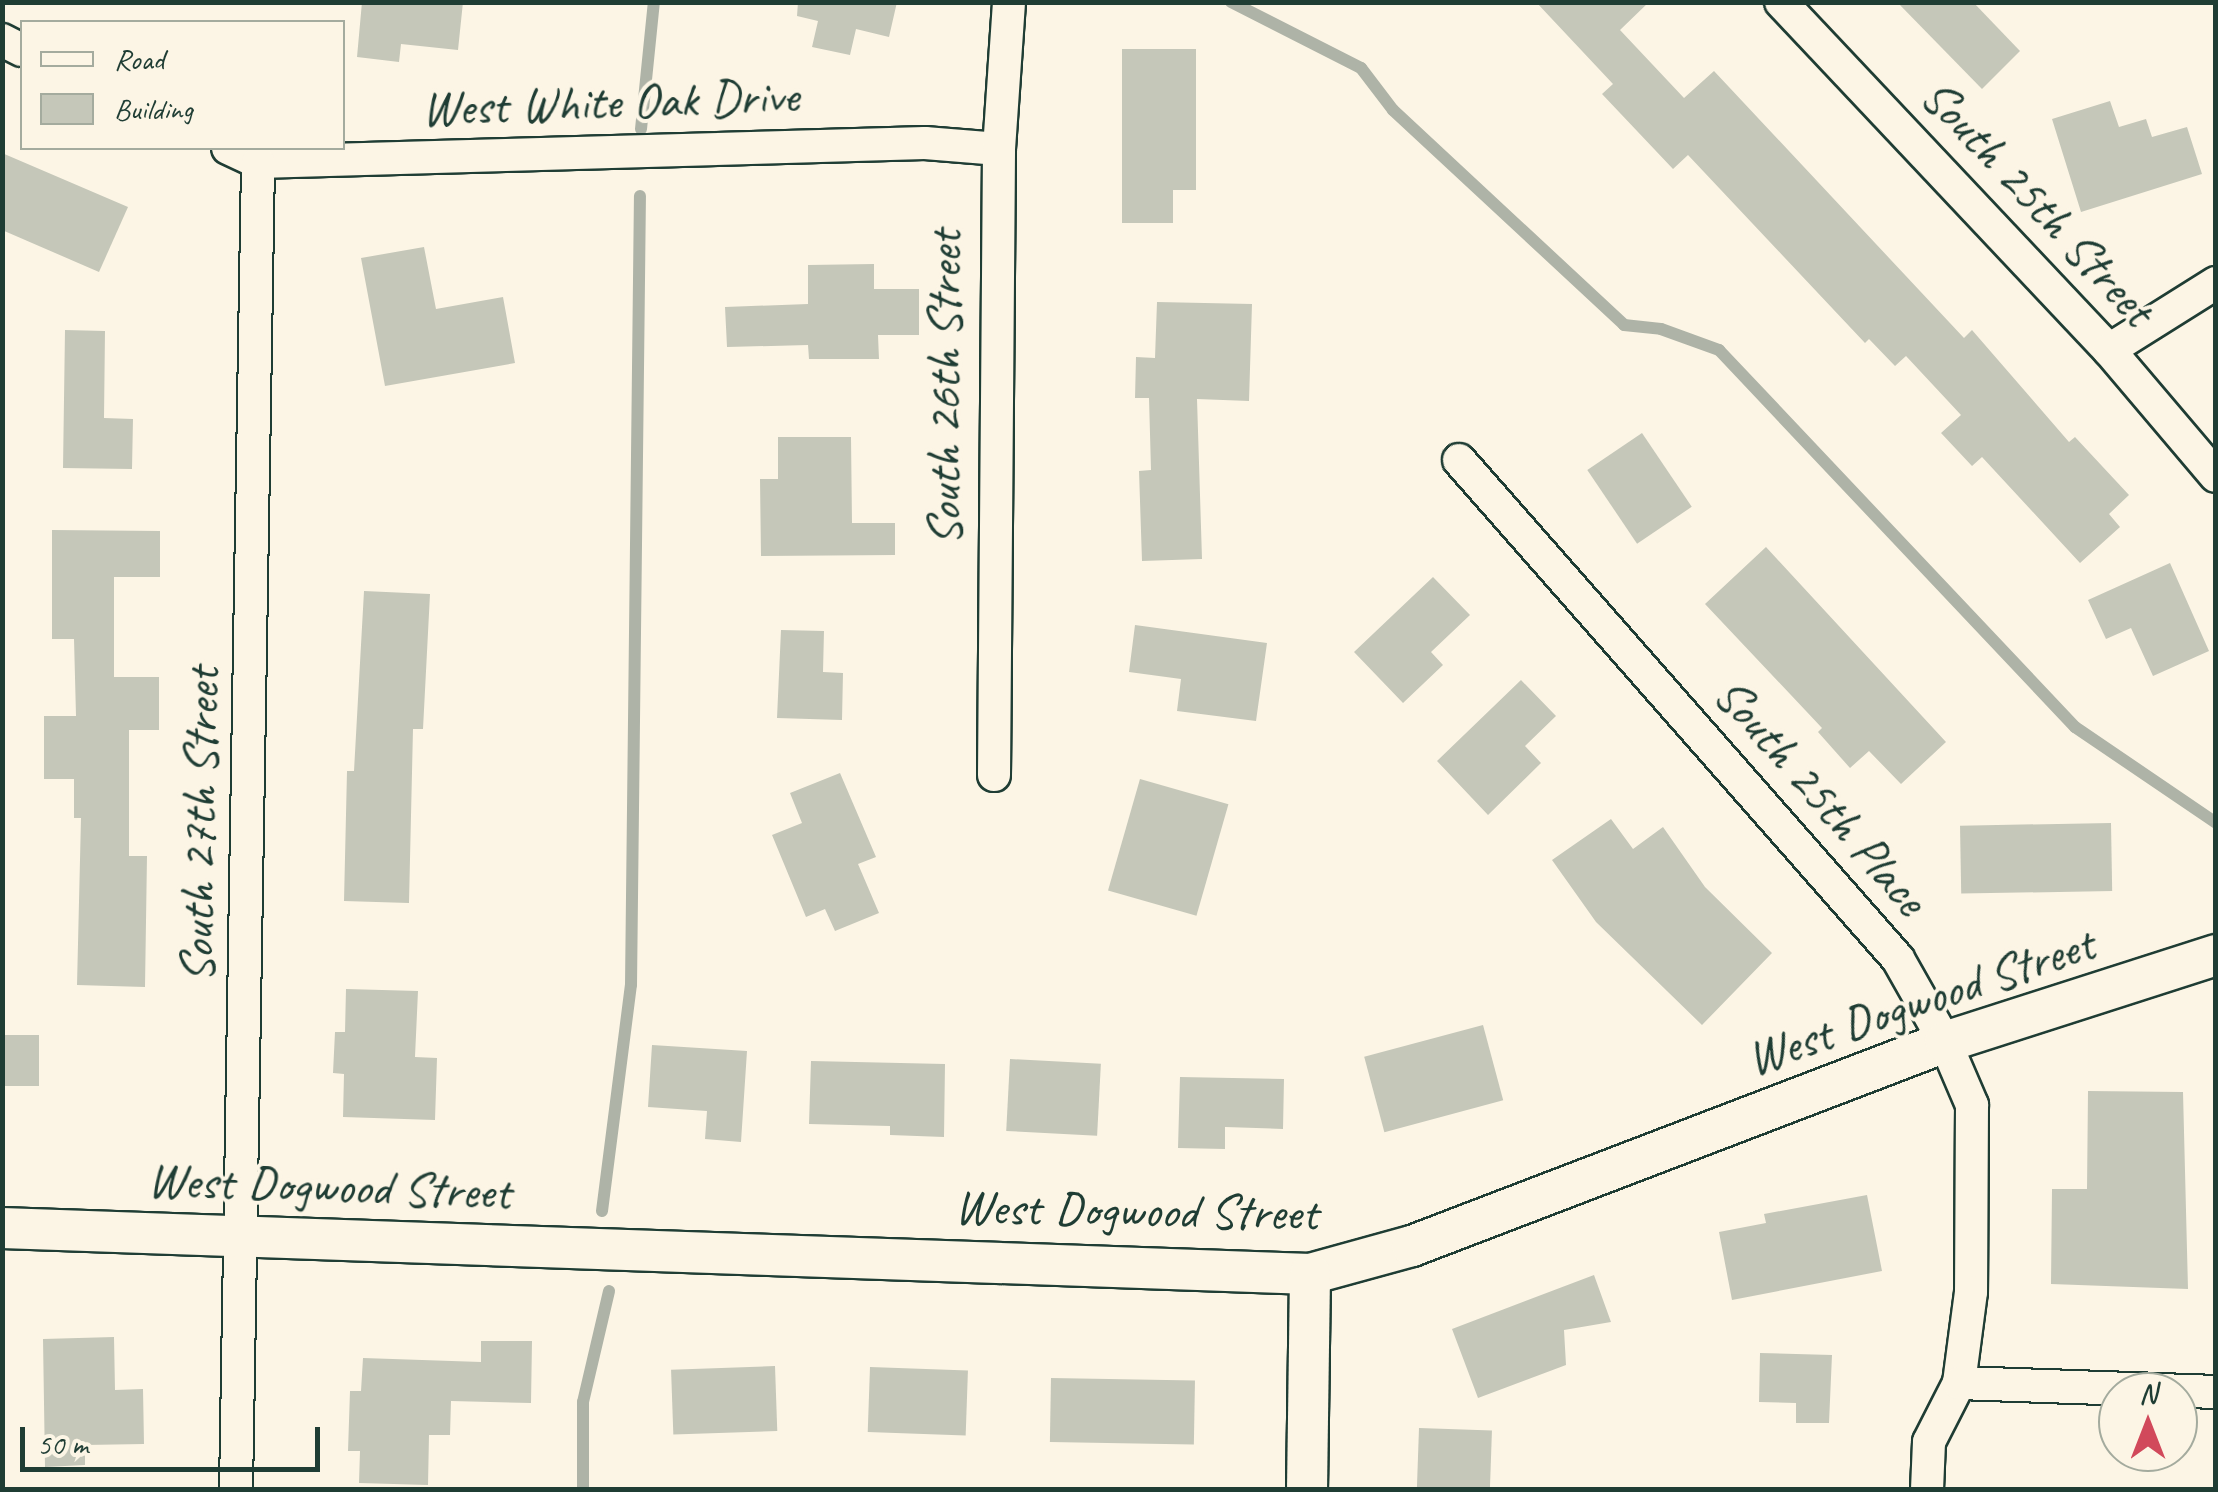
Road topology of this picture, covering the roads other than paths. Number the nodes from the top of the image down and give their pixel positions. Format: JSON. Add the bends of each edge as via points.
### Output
{"nodes":[{"id":1,"x":1009,"y":2,"type":"edge"},
{"id":2,"x":1781,"y":2,"type":"edge"},
{"id":3,"x":998,"y":149,"type":"junction"},
{"id":4,"x":232,"y":150,"type":"edge"},
{"id":5,"x":258,"y":162,"type":"junction"},
{"id":6,"x":2216,"y":283,"type":"edge"},
{"id":7,"x":2109,"y":350,"type":"junction"},
{"id":8,"x":1459,"y":460,"type":"dead end"},
{"id":9,"x":2216,"y":476,"type":"edge"},
{"id":10,"x":994,"y":775,"type":"dead end"},
{"id":11,"x":2216,"y":956,"type":"edge"},
{"id":12,"x":1945,"y":1042,"type":"junction"},
{"id":13,"x":2,"y":1228,"type":"edge"},
{"id":14,"x":241,"y":1235,"type":"junction"},
{"id":15,"x":1310,"y":1274,"type":"junction"},
{"id":16,"x":1959,"y":1383,"type":"junction"},
{"id":17,"x":2216,"y":1392,"type":"edge"},
{"id":18,"x":236,"y":1490,"type":"edge"},
{"id":19,"x":1306,"y":1490,"type":"edge"},
{"id":20,"x":1927,"y":1490,"type":"edge"}],
"edges":[{"from":1,"to":3,"type":"street","name":"South 26th Street"},
{"from":2,"to":7,"type":"street","name":"South 25th Street"},
{"from":3,"to":5,"type":"street","name":"West White Oak Drive","via":[[925,143]]},
{"from":3,"to":10,"type":"street","name":"South 26th Street"},
{"from":4,"to":5,"type":"street","name":"West White Oak Drive"},
{"from":5,"to":14,"type":"street","name":"South 27th Street"},
{"from":6,"to":7,"type":"street"},
{"from":7,"to":9,"type":"street","name":"South 25th Street"},
{"from":8,"to":12,"type":"street","name":"South 25th Place","via":[[1898,959]]},
{"from":11,"to":12,"type":"street","name":"West Dogwood Street"},
{"from":12,"to":15,"type":"street","name":"West Dogwood Street","via":[[1412,1246]]},
{"from":12,"to":16,"type":"street","name":"South 25th Place","via":[[1972,1105],[1971,1292]]},
{"from":13,"to":14,"type":"street","name":"West Dogwood Street"},
{"from":14,"to":15,"type":"street","name":"West Dogwood Street"},
{"from":14,"to":18,"type":"street","name":"South 27th Street"},
{"from":15,"to":19,"type":"street"},
{"from":16,"to":17,"type":"street"},
{"from":16,"to":20,"type":"street","name":"South 25th Place","via":[[1929,1442]]}]}
